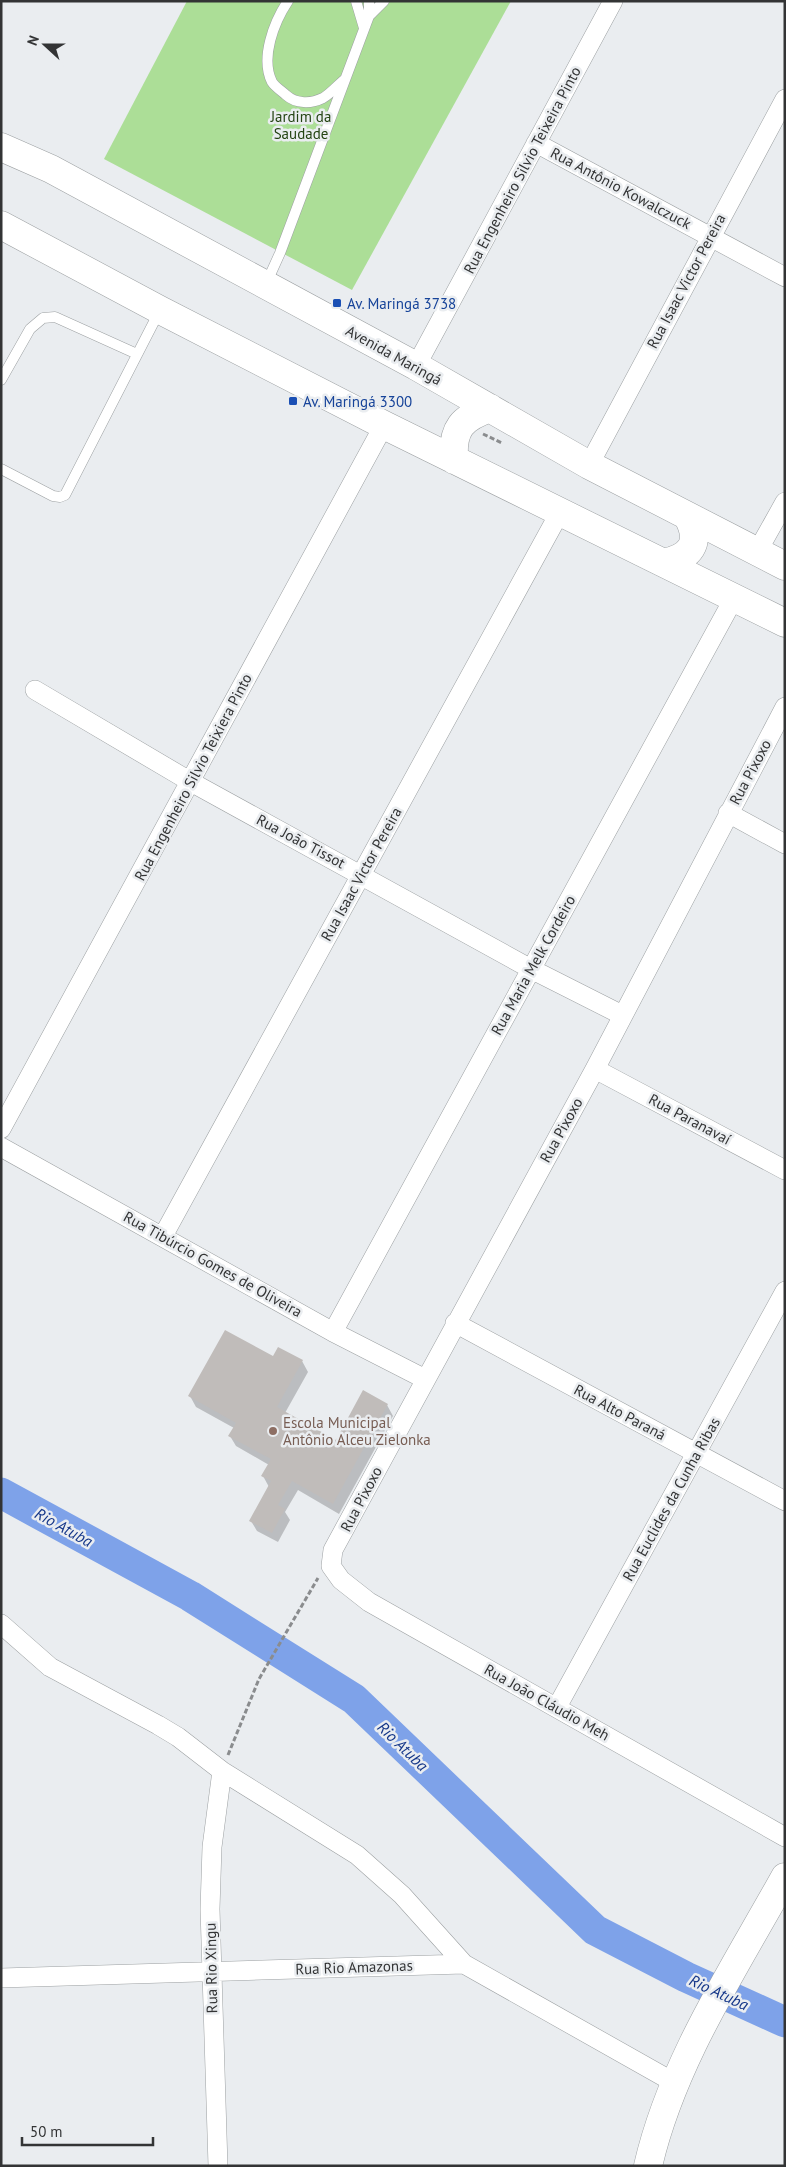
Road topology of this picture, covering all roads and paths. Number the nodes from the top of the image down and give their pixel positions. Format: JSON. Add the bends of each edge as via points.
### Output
{"nodes":[{"id":1,"x":288,"y":1,"type":"edge"},
{"id":2,"x":356,"y":1,"type":"edge"},
{"id":3,"x":369,"y":1,"type":"edge"},
{"id":4,"x":384,"y":1,"type":"edge"},
{"id":5,"x":613,"y":1,"type":"edge"},
{"id":6,"x":368,"y":16,"type":"junction"},
{"id":7,"x":364,"y":28,"type":"junction"},
{"id":8,"x":345,"y":80,"type":"junction"},
{"id":9,"x":785,"y":99,"type":"edge"},
{"id":10,"x":536,"y":143,"type":"junction"},
{"id":11,"x":1,"y":147,"type":"edge"},
{"id":12,"x":1,"y":225,"type":"edge"},
{"id":13,"x":710,"y":236,"type":"junction"},
{"id":14,"x":785,"y":277,"type":"edge"},
{"id":15,"x":266,"y":285,"type":"junction"},
{"id":16,"x":160,"y":310,"type":"junction"},
{"id":17,"x":138,"y":354,"type":"junction"},
{"id":18,"x":416,"y":366,"type":"junction"},
{"id":19,"x":1,"y":380,"type":"edge"},
{"id":20,"x":490,"y":408,"type":"junction"},
{"id":21,"x":384,"y":425,"type":"junction"},
{"id":22,"x":454,"y":460,"type":"junction"},
{"id":23,"x":589,"y":465,"type":"junction"},
{"id":24,"x":1,"y":469,"type":"edge"},
{"id":25,"x":785,"y":502,"type":"edge"},
{"id":26,"x":560,"y":512,"type":"junction"},
{"id":27,"x":688,"y":517,"type":"junction"},
{"id":28,"x":757,"y":552,"type":"junction"},
{"id":29,"x":664,"y":563,"type":"junction"},
{"id":30,"x":785,"y":566,"type":"edge"},
{"id":31,"x":734,"y":598,"type":"junction"},
{"id":32,"x":785,"y":623,"type":"edge"},
{"id":33,"x":35,"y":690,"type":"dead end"},
{"id":34,"x":785,"y":707,"type":"edge"},
{"id":35,"x":191,"y":782,"type":"junction"},
{"id":36,"x":728,"y":813,"type":"junction"},
{"id":37,"x":785,"y":844,"type":"edge"},
{"id":38,"x":361,"y":874,"type":"junction"},
{"id":39,"x":531,"y":968,"type":"junction"},
{"id":40,"x":622,"y":1014,"type":"junction"},
{"id":41,"x":595,"y":1069,"type":"junction"},
{"id":42,"x":1,"y":1129,"type":"edge"},
{"id":43,"x":1,"y":1147,"type":"edge"},
{"id":44,"x":785,"y":1170,"type":"edge"},
{"id":45,"x":164,"y":1236,"type":"junction"},
{"id":46,"x":785,"y":1291,"type":"edge"},
{"id":47,"x":455,"y":1323,"type":"junction"},
{"id":48,"x":333,"y":1332,"type":"junction"},
{"id":49,"x":425,"y":1380,"type":"junction"},
{"id":50,"x":697,"y":1453,"type":"junction"},
{"id":51,"x":785,"y":1501,"type":"edge"},
{"id":52,"x":334,"y":1550,"type":"joint"},
{"id":53,"x":308,"y":1595,"type":"dead end"},
{"id":54,"x":1,"y":1624,"type":"edge"},
{"id":55,"x":557,"y":1707,"type":"junction"},
{"id":56,"x":222,"y":1772,"type":"junction"},
{"id":57,"x":785,"y":1838,"type":"edge"},
{"id":58,"x":785,"y":1877,"type":"edge"},
{"id":59,"x":464,"y":1964,"type":"junction"},
{"id":60,"x":210,"y":1972,"type":"junction"},
{"id":61,"x":1,"y":1978,"type":"edge"},
{"id":62,"x":675,"y":2083,"type":"junction"},
{"id":63,"x":218,"y":2166,"type":"edge"},
{"id":64,"x":648,"y":2166,"type":"edge"}],
"edges":[{"from":1,"to":8,"type":"lane","via":[[268,48],[268,70],[273,84],[294,100],[310,102],[323,98]]},
{"from":2,"to":7,"type":"lane"},
{"from":3,"to":6,"type":"lane"},
{"from":4,"to":6,"type":"lane"},
{"from":5,"to":10,"type":"street","name":"Rua Engenheiro Silvio Teixeira Pinto"},
{"from":6,"to":7,"type":"lane"},
{"from":7,"to":8,"type":"lane"},
{"from":8,"to":15,"type":"lane"},
{"from":9,"to":13,"type":"street","name":"Rua Isaac Victor Pereira"},
{"from":10,"to":13,"type":"street","name":"Rua Antônio Kowalczuck"},
{"from":10,"to":18,"type":"street","name":"Rua Engenheiro Silvio Teixeira Pinto"},
{"from":11,"to":15,"type":"main road","name":"Avenida Maringá","via":[[51,169]]},
{"from":12,"to":16,"type":"main road"},
{"from":13,"to":14,"type":"street","name":"Rua Antônio Kowalczuck"},
{"from":13,"to":23,"type":"street","name":"Rua Isaac Victor Pereira"},
{"from":15,"to":18,"type":"main road","name":"Avenida Maringá"},
{"from":16,"to":17,"type":"lane"},
{"from":16,"to":21,"type":"main road"},
{"from":17,"to":19,"type":"lane","via":[[55,317],[43,318],[30,329]]},
{"from":17,"to":24,"type":"lane","via":[[65,495],[54,496]]},
{"from":18,"to":20,"type":"main road","name":"Avenida Maringá"},
{"from":20,"to":22,"type":"main road","via":[[463,421],[455,435]]},
{"from":20,"to":23,"type":"main road","name":"Avenida Maringá"},
{"from":21,"to":22,"type":"main road"},
{"from":21,"to":35,"type":"street","name":"Rua Engenheiro Silvio Teixiera Pinto"},
{"from":22,"to":26,"type":"main road"},
{"from":23,"to":27,"type":"main road","name":"Avenida Maringá"},
{"from":25,"to":28,"type":"street"},
{"from":26,"to":29,"type":"main road"},
{"from":26,"to":38,"type":"street","name":"Rua Isaac Victor Pereira"},
{"from":27,"to":28,"type":"main road","name":"Avenida Maringá"},
{"from":27,"to":29,"type":"main road","via":[[695,536],[693,545],[687,554]]},
{"from":28,"to":30,"type":"main road","name":"Avenida Maringá"},
{"from":29,"to":31,"type":"main road"},
{"from":31,"to":32,"type":"main road"},
{"from":31,"to":39,"type":"street","name":"Rua Maria Melk Cordeiro"},
{"from":33,"to":35,"type":"street","name":"Rua João Tissot"},
{"from":34,"to":36,"type":"street","name":"Rua Pixoxo"},
{"from":35,"to":38,"type":"street","name":"Rua João Tissot"},
{"from":35,"to":42,"type":"street","name":"Rua Engenheiro Silvio Teixiera Pinto"},
{"from":36,"to":37,"type":"street"},
{"from":36,"to":40,"type":"street","name":"Rua Pixoxo"},
{"from":38,"to":39,"type":"street","name":"Rua João Tissot"},
{"from":38,"to":45,"type":"street","name":"Rua Isaac Victor Pereira"},
{"from":39,"to":40,"type":"street","name":"Rua João Tissot"},
{"from":39,"to":48,"type":"street","name":"Rua Maria Melk Cordeiro"},
{"from":40,"to":41,"type":"street","name":"Rua Pixoxo"},
{"from":41,"to":44,"type":"street","name":"Rua Paranavaí"},
{"from":41,"to":47,"type":"street","name":"Rua Pixoxo"},
{"from":43,"to":45,"type":"street","name":"Rua Tibúrcio Gomes de Oliveira"},
{"from":45,"to":48,"type":"street","name":"Rua Tibúrcio Gomes de Oliveira"},
{"from":46,"to":50,"type":"street","name":"Rua Euclides da Cunha Ribas"},
{"from":47,"to":49,"type":"street","name":"Rua Pixoxo"},
{"from":47,"to":50,"type":"street","name":"Rua Alto Paraná"},
{"from":48,"to":49,"type":"street","name":"Rua Tibúrcio Gomes de Oliveira"},
{"from":49,"to":52,"type":"street","name":"Rua Pixoxo"},
{"from":50,"to":51,"type":"street","name":"Rua Alto Paraná"},
{"from":50,"to":55,"type":"street","name":"Rua Euclides da Cunha Ribas"},
{"from":52,"to":55,"type":"street","name":"Rua João Cláudio Meh","via":[[331,1566],[341,1580],[369,1602]]},
{"from":53,"to":56,"type":"path","via":[[259,1679]]},
{"from":54,"to":56,"type":"street","via":[[50,1667],[158,1724]]},
{"from":55,"to":57,"type":"street","name":"Rua João Cláudio Meh"},
{"from":56,"to":59,"type":"street","via":[[357,1855],[402,1896]]},
{"from":56,"to":60,"type":"street","name":"Rua Rio Xingu","via":[[212,1847]]},
{"from":58,"to":62,"type":"main road"},
{"from":59,"to":60,"type":"street","name":"Rua Rio Amazonas"},
{"from":59,"to":62,"type":"street"},
{"from":60,"to":61,"type":"street","name":"Rua Rio Amazonas"},
{"from":60,"to":63,"type":"street","name":"Rua Rio Xingu"},
{"from":62,"to":64,"type":"main road","via":[[653,2141]]}]}
